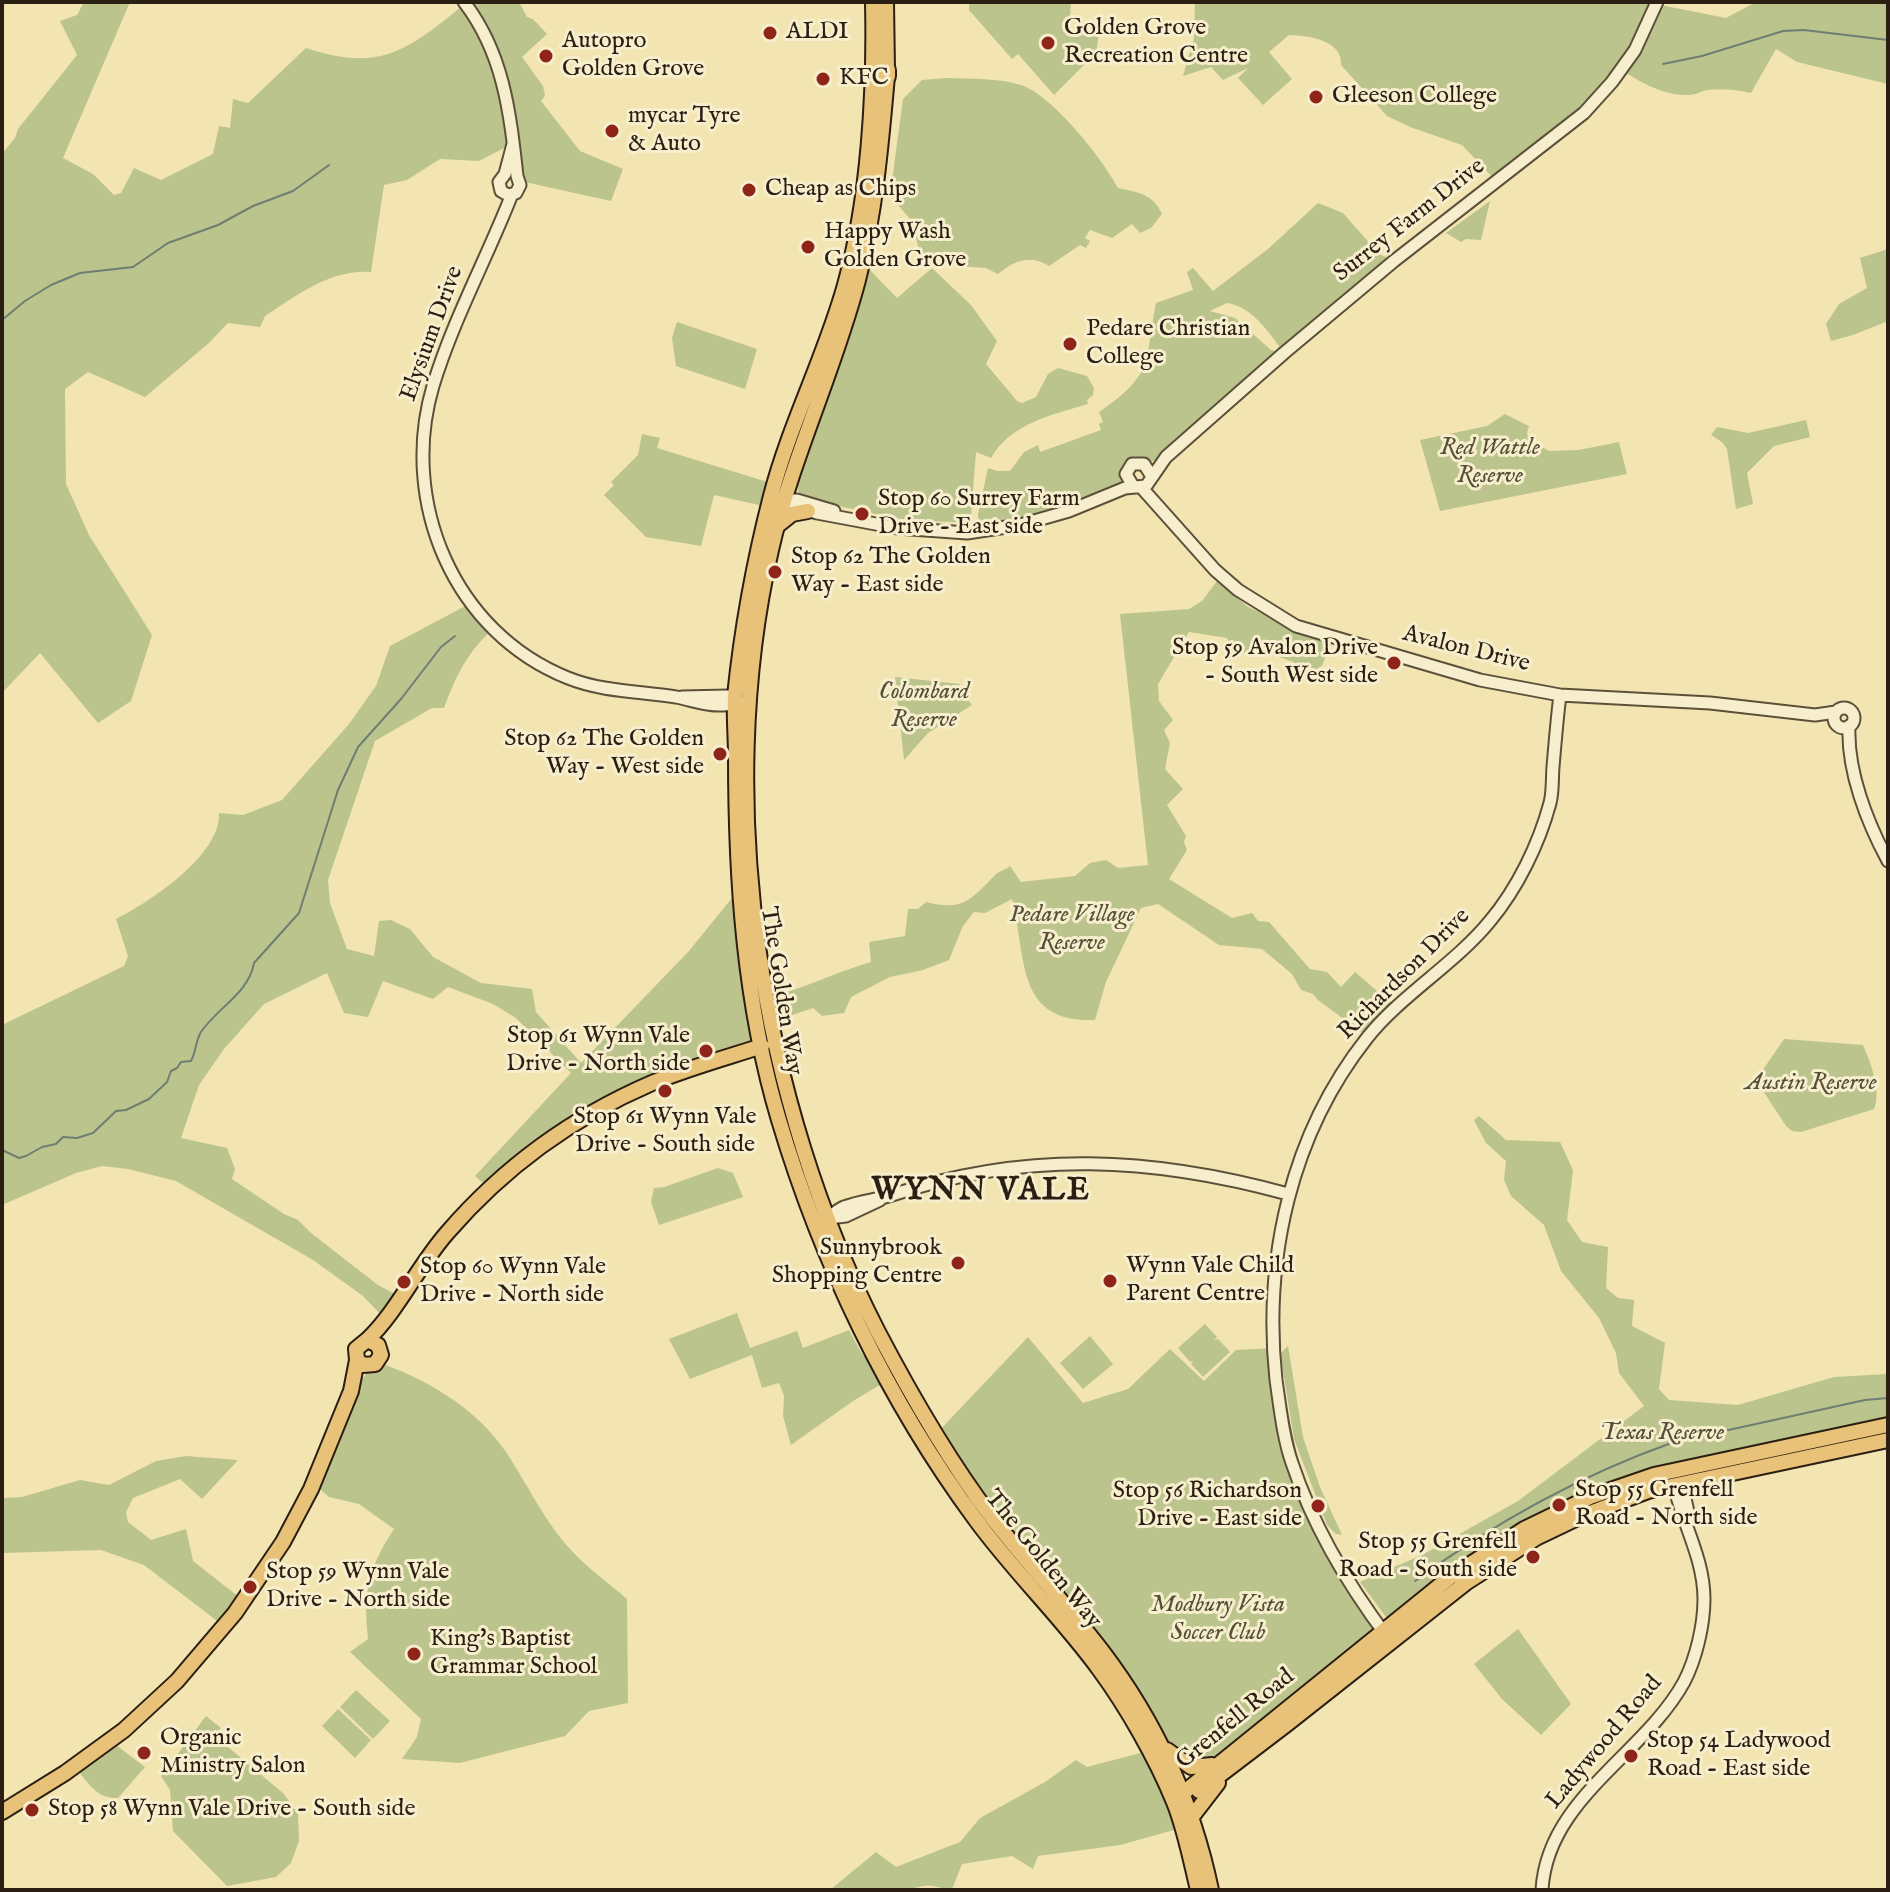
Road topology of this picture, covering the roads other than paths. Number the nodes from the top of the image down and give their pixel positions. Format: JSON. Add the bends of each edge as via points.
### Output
{"nodes":[{"id":1,"x":464,"y":2,"type":"edge"},
{"id":2,"x":873,"y":2,"type":"edge"},
{"id":3,"x":886,"y":2,"type":"edge"},
{"id":4,"x":1657,"y":2,"type":"edge"},
{"id":5,"x":511,"y":175,"type":"junction"},
{"id":6,"x":508,"y":194,"type":"junction"},
{"id":7,"x":1166,"y":457,"type":"junction"},
{"id":8,"x":1144,"y":464,"type":"junction"},
{"id":9,"x":1140,"y":481,"type":"junction"},
{"id":10,"x":778,"y":494,"type":"junction"},
{"id":11,"x":808,"y":511,"type":"junction"},
{"id":12,"x":849,"y":518,"type":"junction"},
{"id":13,"x":771,"y":523,"type":"junction"},
{"id":14,"x":1560,"y":695,"type":"junction"},
{"id":15,"x":742,"y":703,"type":"junction"},
{"id":16,"x":1888,"y":861,"type":"edge"},
{"id":17,"x":773,"y":1027,"type":"junction"},
{"id":18,"x":762,"y":1046,"type":"junction"},
{"id":19,"x":779,"y":1056,"type":"junction"},
{"id":20,"x":1288,"y":1194,"type":"junction"},
{"id":21,"x":822,"y":1221,"type":"junction"},
{"id":22,"x":388,"y":1316,"type":"junction"},
{"id":23,"x":367,"y":1340,"type":"junction"},
{"id":24,"x":380,"y":1349,"type":"junction"},
{"id":25,"x":364,"y":1363,"type":"junction"},
{"id":26,"x":1888,"y":1425,"type":"edge"},
{"id":27,"x":1888,"y":1440,"type":"edge"},
{"id":28,"x":1676,"y":1477,"type":"junction"},
{"id":29,"x":1387,"y":1636,"type":"junction"},
{"id":30,"x":1161,"y":1745,"type":"junction"},
{"id":31,"x":1237,"y":1762,"type":"junction"},
{"id":32,"x":1218,"y":1763,"type":"junction"},
{"id":33,"x":1180,"y":1798,"type":"junction"},
{"id":34,"x":3,"y":1810,"type":"edge"},
{"id":35,"x":1191,"y":1818,"type":"junction"},
{"id":36,"x":1198,"y":1890,"type":"edge"},
{"id":37,"x":1211,"y":1890,"type":"edge"},
{"id":38,"x":1542,"y":1890,"type":"edge"}],
"edges":[{"from":1,"to":5,"type":"street","via":[[501,72],[513,144]]},
{"from":2,"to":10,"type":"main road","via":[[875,73],[859,216],[846,279],[785,449]]},
{"from":3,"to":10,"type":"main road","via":[[887,73],[873,208],[858,282]]},
{"from":4,"to":7,"type":"street","name":"Surrey Farm Drive","via":[[1635,50],[1584,113],[1349,298]]},
{"from":5,"to":6,"type":"street","via":[[520,185]]},
{"from":5,"to":6,"type":"street","via":[[499,182]]},
{"from":6,"to":15,"type":"street","name":"Elysium Drive","via":[[433,386],[425,420],[422,456],[433,531],[463,594],[496,631],[567,678],[600,688],[677,697],[728,696]]},
{"from":7,"to":8,"type":"street","name":"Surrey Farm Drive"},
{"from":7,"to":9,"type":"street","name":"Surrey Farm Drive"},
{"from":8,"to":9,"type":"street","name":"Avalon Drive","via":[[1151,470]]},
{"from":8,"to":9,"type":"street","name":"Surrey Farm Drive","via":[[1127,470]]},
{"from":9,"to":12,"type":"street","name":"Surrey Farm Drive","via":[[1069,511],[967,533]]},
{"from":9,"to":14,"type":"street","name":"Avalon Drive","via":[[1215,570],[1296,626],[1480,680]]},
{"from":10,"to":11,"type":"street","name":"Surrey Farm Drive"},
{"from":10,"to":12,"type":"street","name":"Surrey Farm Drive"},
{"from":10,"to":13,"type":"main road"},
{"from":11,"to":12,"type":"street","name":"Surrey Farm Drive"},
{"from":11,"to":13,"type":"main road"},
{"from":13,"to":15,"type":"main road","name":"The Golden Way","via":[[746,612]]},
{"from":14,"to":16,"type":"street","name":"Avalon Drive","via":[[1710,703],[1840,722],[1867,815]]},
{"from":14,"to":20,"type":"street","name":"Richardson Drive","via":[[1550,802],[1526,865],[1490,921],[1369,1035],[1318,1113]]},
{"from":15,"to":17,"type":"main road","name":"The Golden Way","via":[[749,844]]},
{"from":15,"to":18,"type":"main road","name":"The Golden Way","via":[[739,873]]},
{"from":17,"to":18,"type":"main road"},
{"from":17,"to":19,"type":"main road","name":"The Golden Way"},
{"from":18,"to":19,"type":"main road"},
{"from":18,"to":21,"type":"main road","name":"The Golden Way","via":[[779,1120]]},
{"from":18,"to":22,"type":"main road","via":[[651,1084],[543,1144],[466,1212],[424,1261]]},
{"from":19,"to":21,"type":"main road","name":"The Golden Way"},
{"from":20,"to":21,"type":"street","via":[[1181,1169],[1078,1163],[989,1171],[917,1186],[840,1208]]},
{"from":20,"to":29,"type":"street","name":"Richardson Drive","via":[[1272,1314],[1279,1402],[1291,1462],[1328,1546]]},
{"from":21,"to":30,"type":"main road","name":"The Golden Way","via":[[936,1434],[997,1524],[1107,1657]]},
{"from":21,"to":33,"type":"main road","name":"The Golden Way","via":[[864,1335],[918,1433],[975,1518],[1108,1681]]},
{"from":22,"to":23,"type":"main road"},
{"from":22,"to":24,"type":"main road"},
{"from":23,"to":24,"type":"main road"},
{"from":23,"to":25,"type":"main road","via":[[356,1349]]},
{"from":24,"to":25,"type":"main road","via":[[379,1359]]},
{"from":25,"to":34,"type":"main road","via":[[296,1519],[254,1588],[215,1638],[124,1730]]},
{"from":26,"to":28,"type":"main road","name":"Grenfell Road"},
{"from":27,"to":28,"type":"main road","name":"Grenfell Road"},
{"from":28,"to":29,"type":"main road","name":"Grenfell Road","via":[[1590,1497],[1516,1533],[1472,1561]]},
{"from":28,"to":38,"type":"street","name":"Ladywood Road","via":[[1676,1493],[1700,1567],[1704,1599],[1699,1637],[1685,1680],[1662,1714],[1582,1800],[1556,1838]]},
{"from":29,"to":31,"type":"main road","name":"Grenfell Road"},
{"from":29,"to":32,"type":"main road","name":"Grenfell Road"},
{"from":30,"to":32,"type":"main road","via":[[1191,1767]]},
{"from":30,"to":33,"type":"main road","name":"The Golden Way"},
{"from":31,"to":33,"type":"main road","name":"Grenfell Road"},
{"from":31,"to":35,"type":"main road"},
{"from":32,"to":33,"type":"main road","name":"Grenfell Road"},
{"from":33,"to":35,"type":"main road","name":"The Golden Way"},
{"from":33,"to":36,"type":"main road","name":"The Golden Way"},
{"from":35,"to":37,"type":"main road","name":"The Golden Way"}]}
